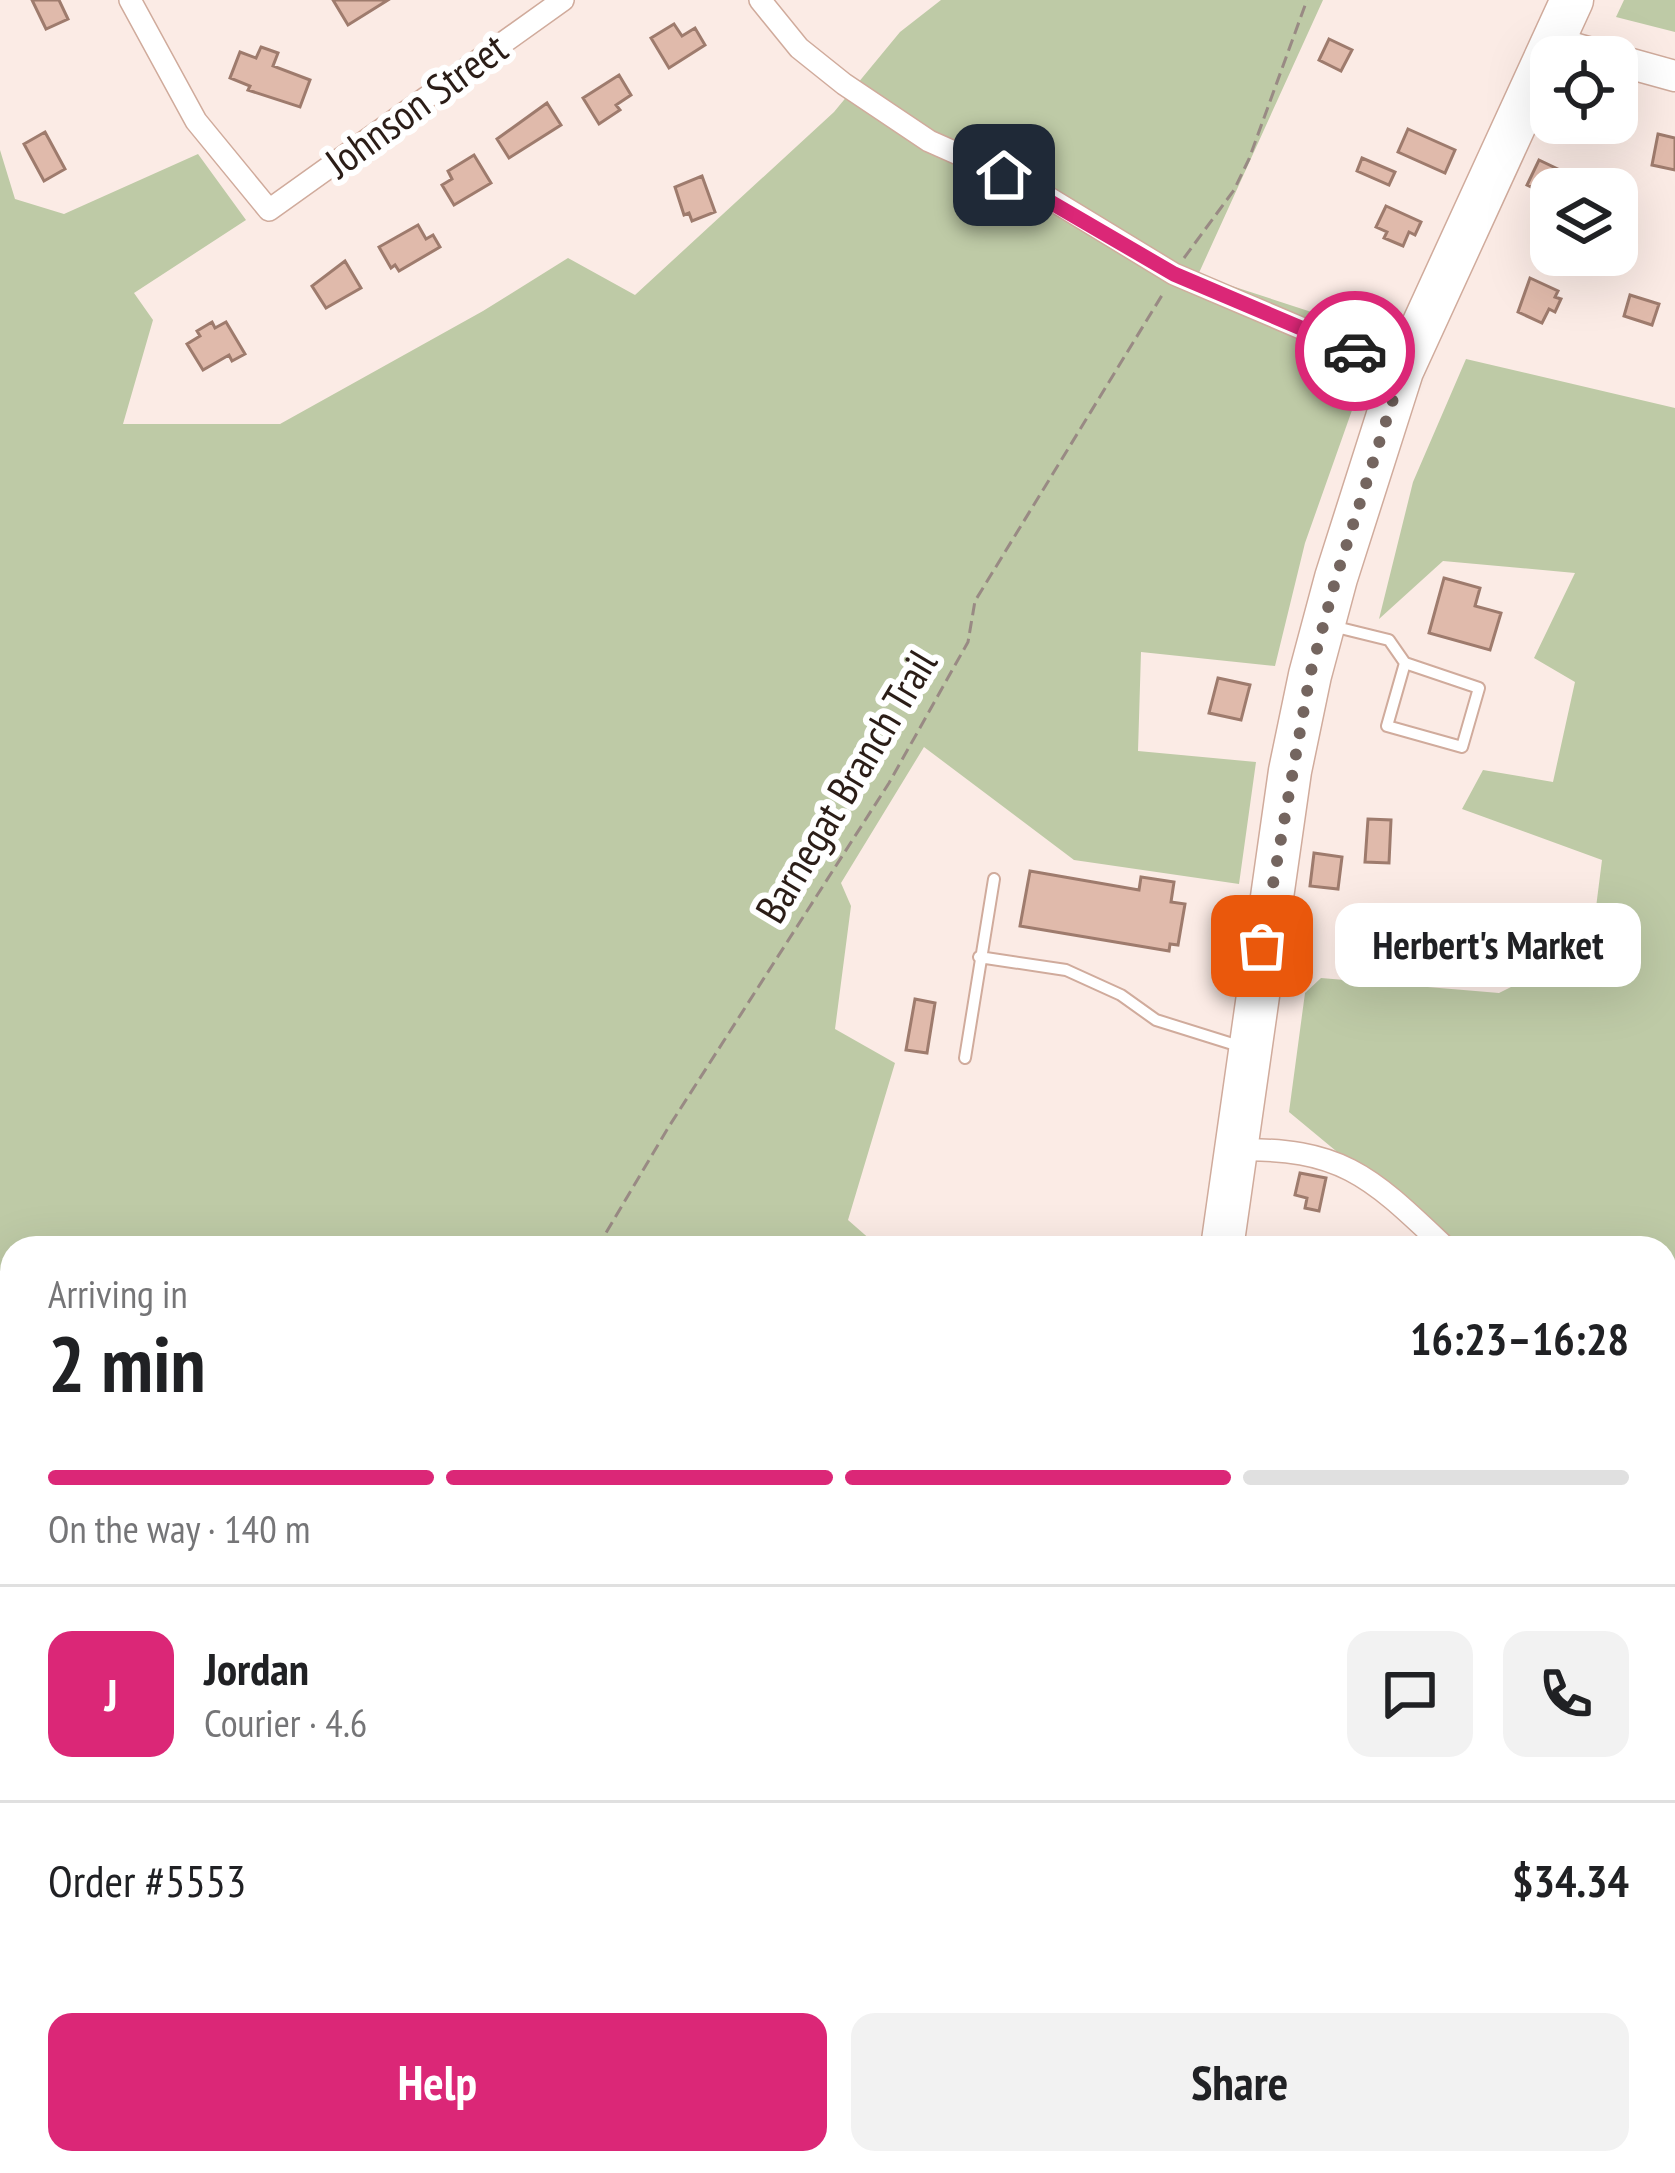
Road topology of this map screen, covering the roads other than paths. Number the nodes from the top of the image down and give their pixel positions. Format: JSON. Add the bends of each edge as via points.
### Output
{"nodes":[{"id":1,"x":130,"y":0,"type":"edge"},
{"id":2,"x":563,"y":0,"type":"edge"},
{"id":3,"x":760,"y":0,"type":"edge"},
{"id":4,"x":1572,"y":0,"type":"edge"},
{"id":5,"x":1555,"y":36,"type":"edge"},
{"id":6,"x":1638,"y":66,"type":"edge"},
{"id":7,"x":1675,"y":76,"type":"edge"},
{"id":8,"x":1530,"y":91,"type":"edge"},
{"id":9,"x":1402,"y":371,"type":"junction"},
{"id":10,"x":1323,"y":624,"type":"junction"},
{"id":11,"x":1405,"y":662,"type":"junction"},
{"id":12,"x":994,"y":879,"type":"dead end"},
{"id":13,"x":979,"y":957,"type":"junction"},
{"id":14,"x":1248,"y":1049,"type":"junction"},
{"id":15,"x":965,"y":1058,"type":"dead end"},
{"id":16,"x":1235,"y":1150,"type":"junction"},
{"id":17,"x":1224,"y":1236,"type":"edge"},
{"id":18,"x":1433,"y":1236,"type":"edge"}],
"edges":[{"from":1,"to":2,"type":"street","name":"Johnson Street","via":[[196,121],[269,210]]},
{"from":3,"to":9,"type":"street","via":[[799,48],[929,141],[1026,184],[1174,274]]},
{"from":4,"to":5,"type":"highway"},
{"from":6,"to":7,"type":"street"},
{"from":8,"to":9,"type":"highway"},
{"from":9,"to":10,"type":"highway"},
{"from":10,"to":11,"type":"lane","via":[[1389,640]]},
{"from":10,"to":14,"type":"highway","via":[[1290,771]]},
{"from":11,"to":11,"type":"lane","via":[[1479,688],[1462,747],[1387,726]]},
{"from":12,"to":13,"type":"lane"},
{"from":13,"to":14,"type":"lane","via":[[1066,970],[1156,1020]]},
{"from":13,"to":15,"type":"lane"},
{"from":14,"to":16,"type":"highway"},
{"from":16,"to":17,"type":"highway"},
{"from":16,"to":18,"type":"street","via":[[1325,1158],[1379,1184]]}]}
